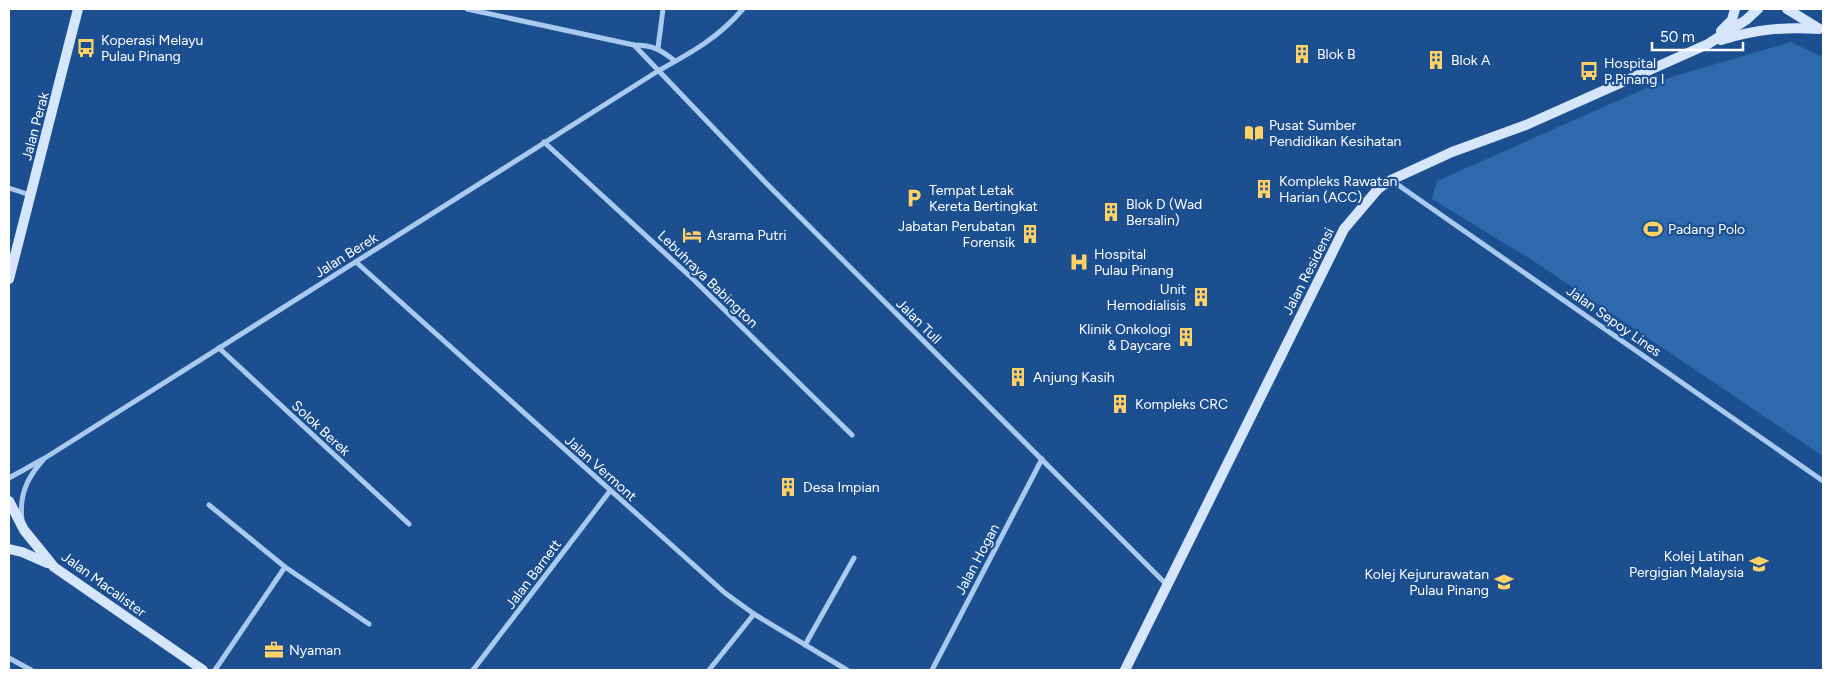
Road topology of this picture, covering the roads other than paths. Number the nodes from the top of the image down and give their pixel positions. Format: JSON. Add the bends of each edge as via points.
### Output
{"nodes":[{"id":1,"x":78,"y":9,"type":"edge"},
{"id":2,"x":467,"y":9,"type":"edge"},
{"id":3,"x":663,"y":9,"type":"edge"},
{"id":4,"x":743,"y":9,"type":"edge"},
{"id":5,"x":1735,"y":9,"type":"edge"},
{"id":6,"x":1758,"y":9,"type":"edge"},
{"id":7,"x":1787,"y":9,"type":"edge"},
{"id":8,"x":1821,"y":30,"type":"edge"},
{"id":9,"x":1708,"y":44,"type":"junction"},
{"id":10,"x":634,"y":46,"type":"junction"},
{"id":11,"x":658,"y":48,"type":"junction"},
{"id":12,"x":675,"y":61,"type":"junction"},
{"id":13,"x":658,"y":71,"type":"junction"},
{"id":14,"x":544,"y":142,"type":"junction"},
{"id":15,"x":1391,"y":180,"type":"junction"},
{"id":16,"x":9,"y":188,"type":"edge"},
{"id":17,"x":31,"y":195,"type":"junction"},
{"id":18,"x":356,"y":262,"type":"junction"},
{"id":19,"x":9,"y":279,"type":"edge"},
{"id":20,"x":219,"y":348,"type":"junction"},
{"id":21,"x":852,"y":435,"type":"dead end"},
{"id":22,"x":45,"y":458,"type":"junction"},
{"id":23,"x":1042,"y":459,"type":"junction"},
{"id":24,"x":9,"y":478,"type":"edge"},
{"id":25,"x":1823,"y":481,"type":"edge"},
{"id":26,"x":610,"y":491,"type":"junction"},
{"id":27,"x":9,"y":501,"type":"edge"},
{"id":28,"x":209,"y":505,"type":"dead end"},
{"id":29,"x":409,"y":524,"type":"dead end"},
{"id":30,"x":24,"y":530,"type":"junction"},
{"id":31,"x":9,"y":549,"type":"edge"},
{"id":32,"x":854,"y":558,"type":"dead end"},
{"id":33,"x":54,"y":567,"type":"junction"},
{"id":34,"x":286,"y":567,"type":"junction"},
{"id":35,"x":1167,"y":585,"type":"junction"},
{"id":36,"x":754,"y":614,"type":"junction"},
{"id":37,"x":369,"y":624,"type":"dead end"},
{"id":38,"x":805,"y":645,"type":"junction"},
{"id":39,"x":9,"y":658,"type":"edge"},
{"id":40,"x":31,"y":670,"type":"edge"},
{"id":41,"x":203,"y":670,"type":"edge"},
{"id":42,"x":215,"y":670,"type":"edge"},
{"id":43,"x":473,"y":670,"type":"edge"},
{"id":44,"x":709,"y":670,"type":"edge"},
{"id":45,"x":847,"y":670,"type":"edge"},
{"id":46,"x":932,"y":670,"type":"edge"},
{"id":47,"x":1125,"y":670,"type":"edge"}],
"edges":[{"from":1,"to":17,"type":"main road","name":"Jalan Perak"},
{"from":2,"to":10,"type":"street"},
{"from":3,"to":11,"type":"street"},
{"from":4,"to":12,"type":"street","name":"Jalan Berek","via":[[721,33]]},
{"from":5,"to":9,"type":"main road","via":[[1732,20]]},
{"from":6,"to":9,"type":"main road","name":"Jalan Residensi"},
{"from":7,"to":8,"type":"main road"},
{"from":8,"to":9,"type":"main road","via":[[1784,27],[1753,30]]},
{"from":9,"to":15,"type":"main road","name":"Jalan Residensi","via":[[1526,125],[1452,152]]},
{"from":10,"to":11,"type":"street"},
{"from":10,"to":13,"type":"street","name":"Jalan Tull"},
{"from":11,"to":12,"type":"street"},
{"from":12,"to":13,"type":"street","name":"Jalan Berek"},
{"from":13,"to":14,"type":"street","name":"Jalan Berek"},
{"from":13,"to":23,"type":"street","name":"Jalan Tull"},
{"from":14,"to":18,"type":"street","name":"Jalan Berek"},
{"from":14,"to":21,"type":"street","name":"Lebuhraya Babington","via":[[694,280]]},
{"from":15,"to":25,"type":"street","name":"Jalan Sepoy Lines"},
{"from":15,"to":35,"type":"main road","name":"Jalan Residensi","via":[[1378,189],[1344,230]]},
{"from":16,"to":17,"type":"street"},
{"from":17,"to":19,"type":"main road","name":"Jalan Perak"},
{"from":18,"to":20,"type":"street","name":"Jalan Berek"},
{"from":18,"to":26,"type":"street","name":"Jalan Vermont"},
{"from":20,"to":22,"type":"street","name":"Jalan Berek"},
{"from":20,"to":29,"type":"street","name":"Solok Berek"},
{"from":22,"to":24,"type":"street","name":"Jalan Berek"},
{"from":22,"to":30,"type":"street","name":"Jalan Berek","via":[[24,487]]},
{"from":23,"to":35,"type":"street","name":"Jalan Tull"},
{"from":23,"to":46,"type":"street","name":"Jalan Hogan"},
{"from":26,"to":36,"type":"street","name":"Jalan Vermont","via":[[725,593]]},
{"from":26,"to":43,"type":"street","name":"Jalan Barnett"},
{"from":27,"to":30,"type":"main road","name":"Jalan Macalister"},
{"from":28,"to":34,"type":"street"},
{"from":30,"to":33,"type":"main road","name":"Jalan Macalister"},
{"from":31,"to":33,"type":"main road"},
{"from":32,"to":38,"type":"street"},
{"from":33,"to":41,"type":"main road","name":"Jalan Macalister"},
{"from":34,"to":37,"type":"street"},
{"from":34,"to":42,"type":"street"},
{"from":35,"to":47,"type":"main road","name":"Jalan Residensi"},
{"from":36,"to":38,"type":"street","name":"Jalan Vermont"},
{"from":36,"to":44,"type":"street"},
{"from":38,"to":45,"type":"street","name":"Jalan Vermont"},
{"from":39,"to":40,"type":"street"}]}
